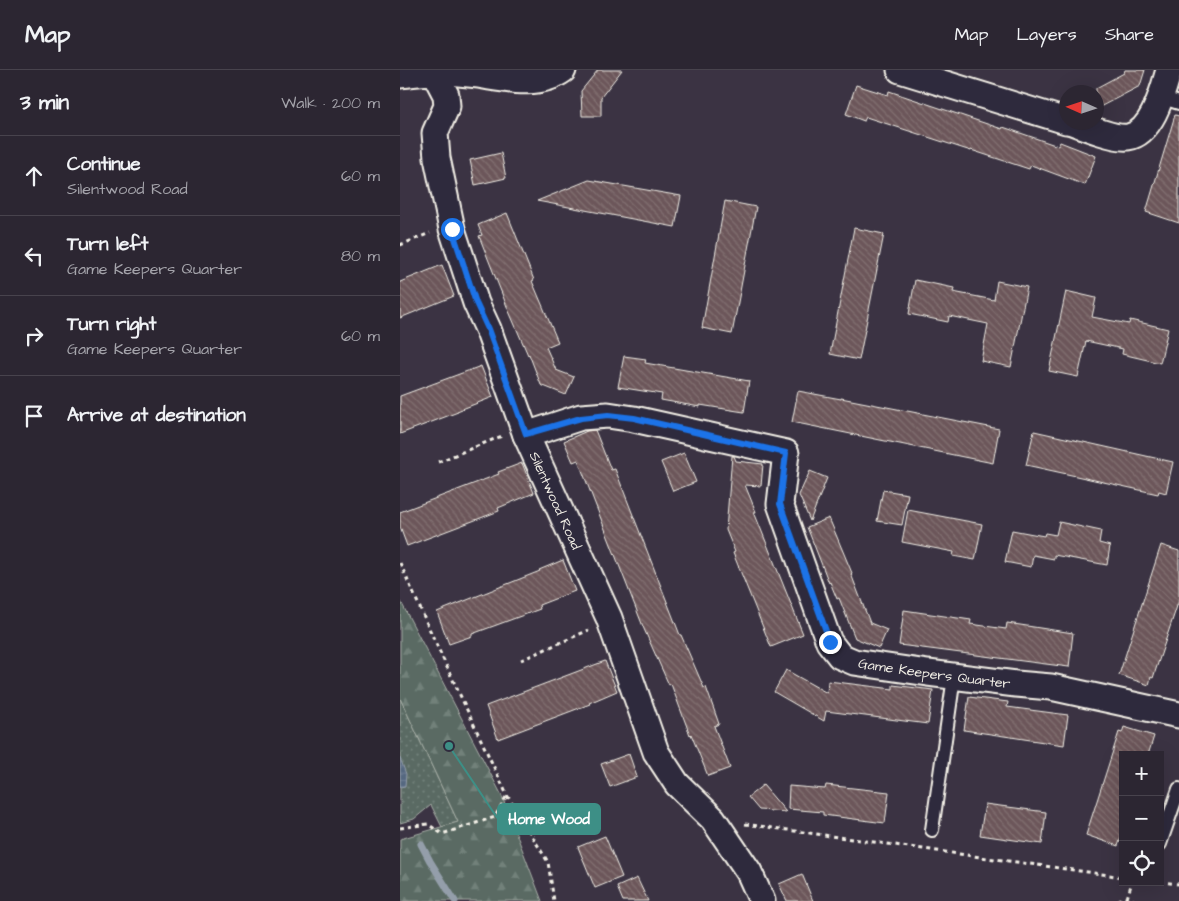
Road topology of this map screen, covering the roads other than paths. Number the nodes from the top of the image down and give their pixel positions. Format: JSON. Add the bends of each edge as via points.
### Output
{"nodes":[{"id":1,"x":563,"y":70,"type":"edge"},
{"id":2,"x":900,"y":70,"type":"edge"},
{"id":3,"x":1169,"y":70,"type":"edge"},
{"id":4,"x":434,"y":72,"type":"junction"},
{"id":5,"x":400,"y":75,"type":"edge"},
{"id":6,"x":1170,"y":100,"type":"edge"},
{"id":7,"x":1059,"y":119,"type":"edge"},
{"id":8,"x":1097,"y":130,"type":"edge"},
{"id":9,"x":524,"y":431,"type":"junction"},
{"id":10,"x":954,"y":676,"type":"junction"},
{"id":11,"x":1179,"y":715,"type":"edge"},
{"id":12,"x":1179,"y":789,"type":"edge"},
{"id":13,"x":932,"y":830,"type":"dead end"},
{"id":14,"x":1161,"y":841,"type":"edge"},
{"id":15,"x":762,"y":901,"type":"edge"}],
"edges":[{"from":1,"to":4,"type":"street","via":[[547,78],[530,81]]},
{"from":2,"to":7,"type":"street"},
{"from":3,"to":6,"type":"street"},
{"from":4,"to":5,"type":"street"},
{"from":4,"to":9,"type":"street","name":"Silentwood Road","via":[[446,95],[447,106],[435,132],[451,223],[476,303]]},
{"from":6,"to":8,"type":"street","via":[[1140,132],[1128,137]]},
{"from":9,"to":10,"type":"street","name":"Game Keepers Quarter","via":[[608,415],[786,453],[780,504],[830,642],[840,656],[854,662]]},
{"from":9,"to":15,"type":"street","name":"Silentwood Road","via":[[610,621],[656,752],[676,784],[713,820],[749,872]]},
{"from":10,"to":11,"type":"street","name":"Game Keepers Quarter","via":[[1051,687]]},
{"from":10,"to":13,"type":"lane"},
{"from":12,"to":14,"type":"lane"}]}
